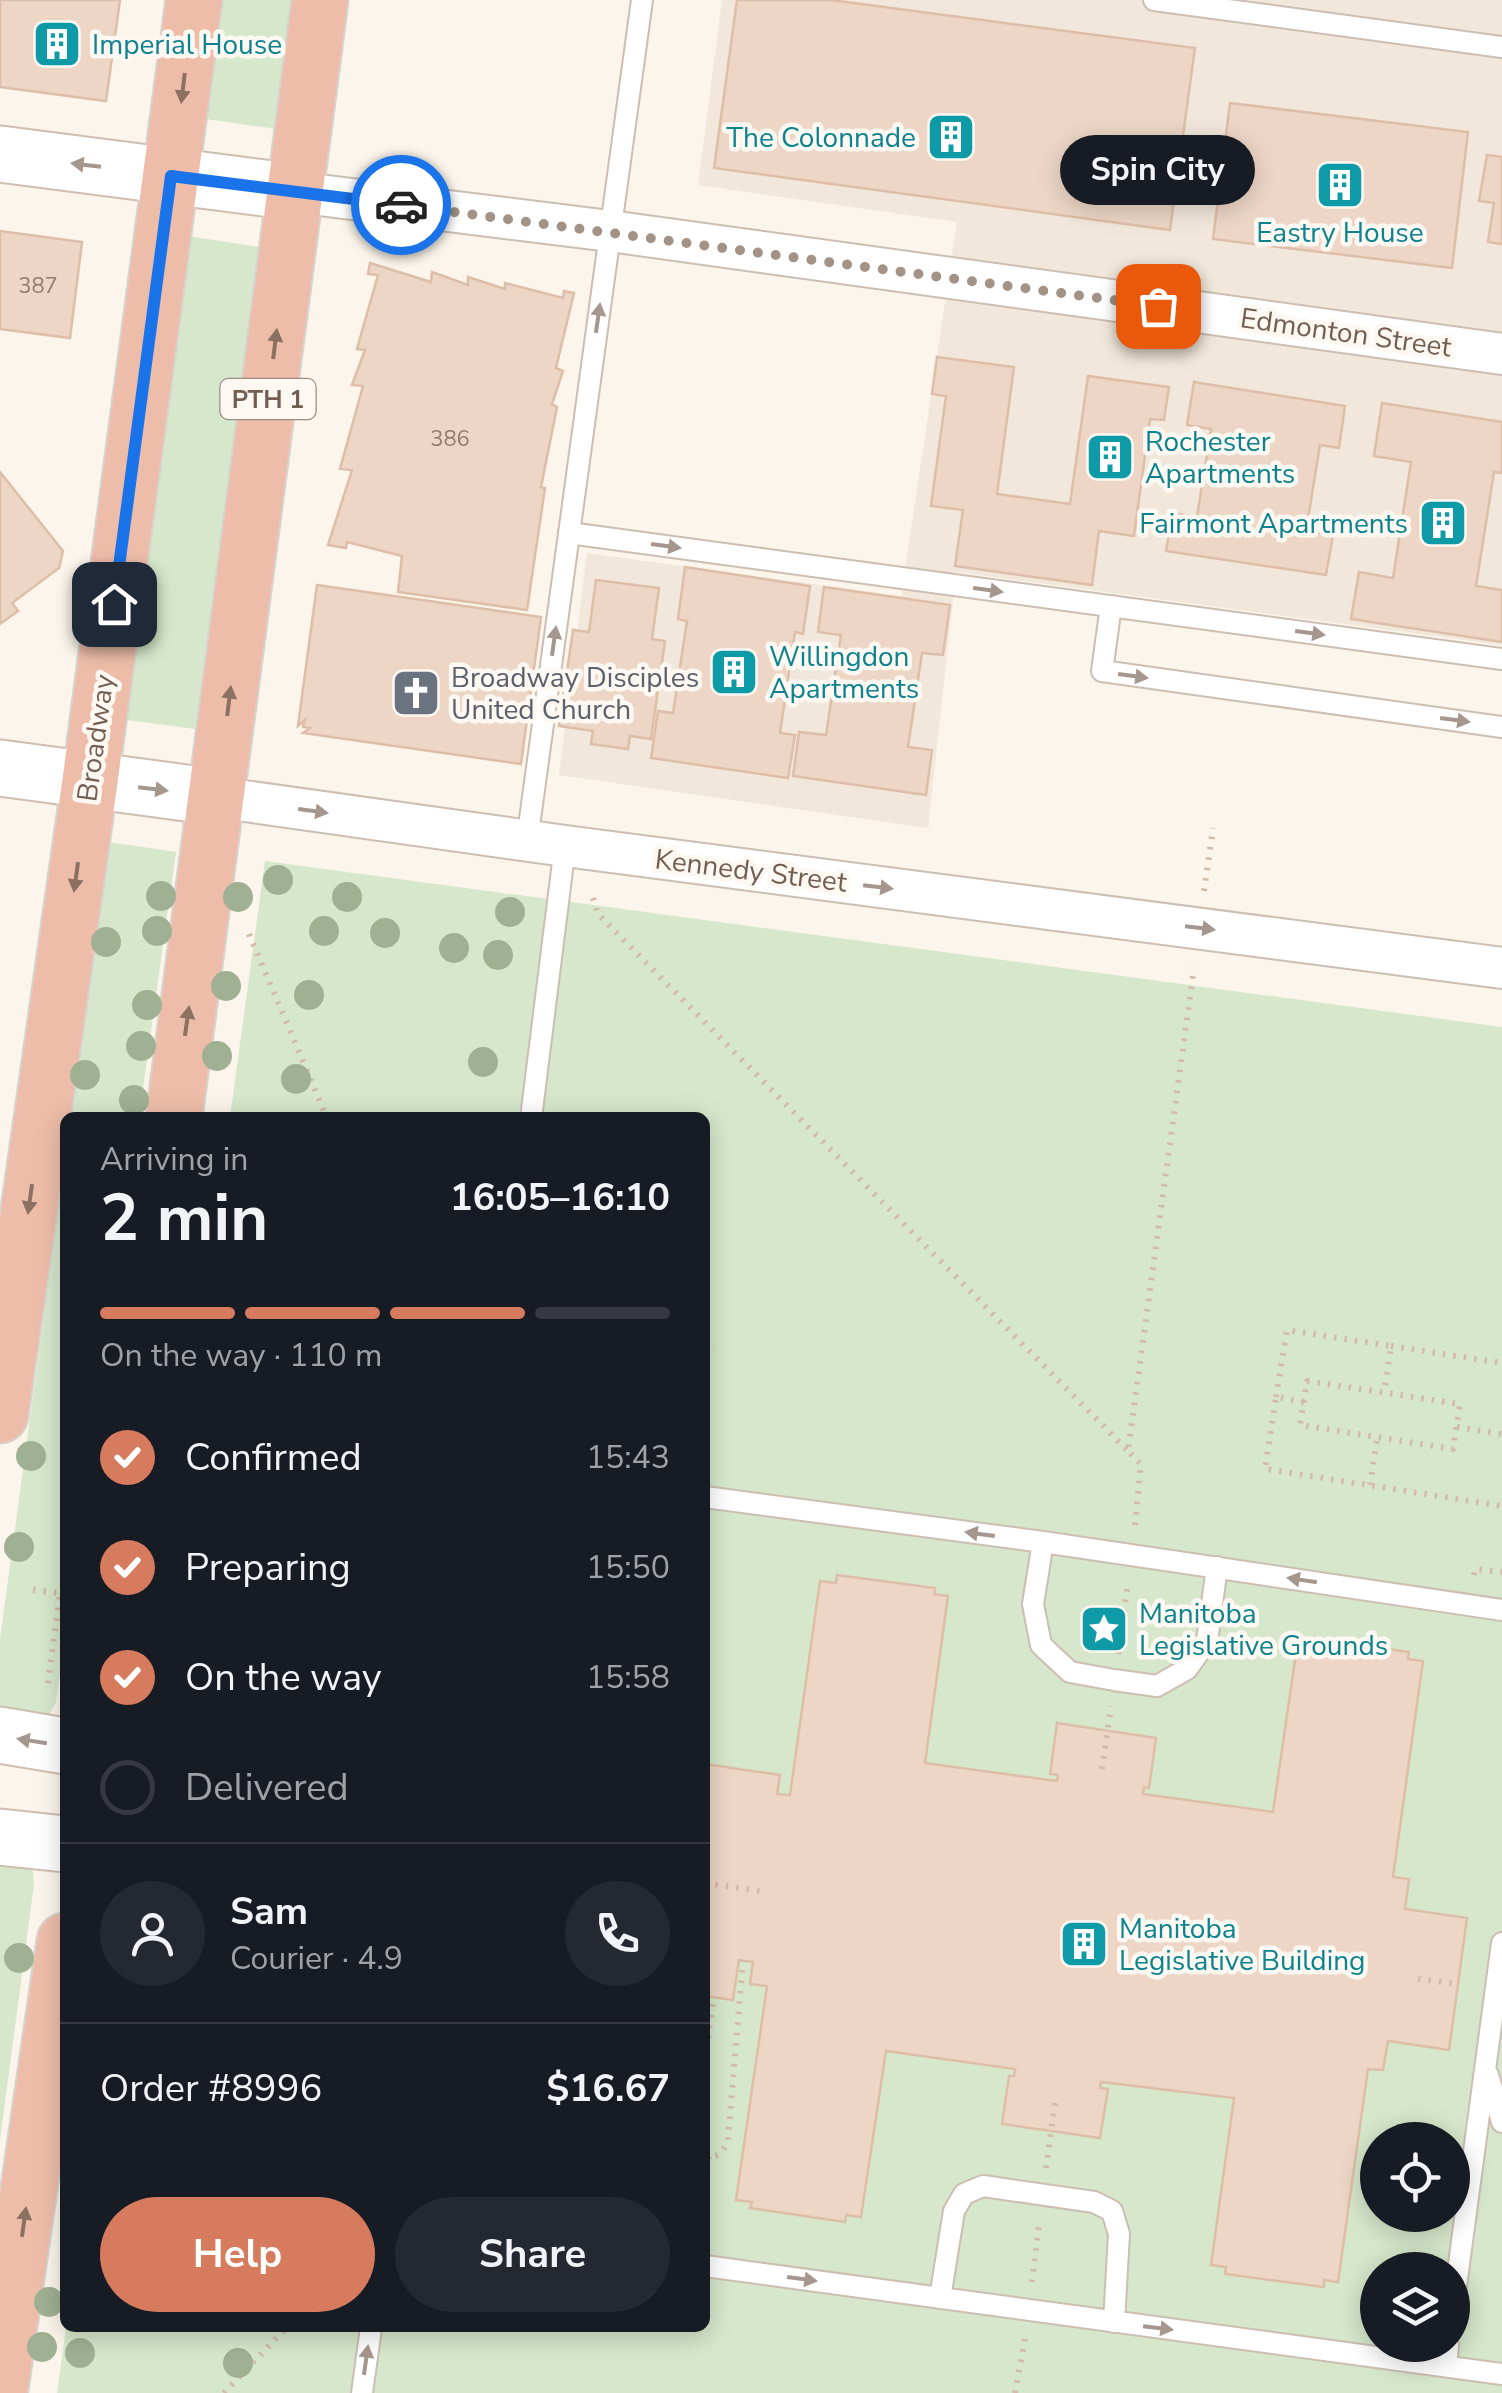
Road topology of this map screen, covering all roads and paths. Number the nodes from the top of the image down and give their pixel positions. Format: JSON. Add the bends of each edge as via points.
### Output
{"nodes":[{"id":1,"x":194,"y":0,"type":"edge"},
{"id":2,"x":320,"y":0,"type":"edge"},
{"id":3,"x":642,"y":0,"type":"edge"},
{"id":4,"x":1154,"y":0,"type":"edge"},
{"id":5,"x":1502,"y":47,"type":"edge"},
{"id":6,"x":0,"y":154,"type":"edge"},
{"id":7,"x":171,"y":176,"type":"junction"},
{"id":8,"x":294,"y":192,"type":"junction"},
{"id":9,"x":610,"y":231,"type":"junction"},
{"id":10,"x":1502,"y":354,"type":"edge"},
{"id":11,"x":569,"y":533,"type":"junction"},
{"id":12,"x":1111,"y":606,"type":"junction"},
{"id":13,"x":1502,"y":659,"type":"edge"},
{"id":14,"x":1502,"y":727,"type":"edge"},
{"id":15,"x":0,"y":768,"type":"edge"},
{"id":16,"x":90,"y":781,"type":"junction"},
{"id":17,"x":216,"y":797,"type":"junction"},
{"id":18,"x":1213,"y":828,"type":"dead end"},
{"id":19,"x":546,"y":844,"type":"junction"},
{"id":20,"x":593,"y":898,"type":"dead end"},
{"id":21,"x":1199,"y":928,"type":"junction"},
{"id":22,"x":248,"y":934,"type":"dead end"},
{"id":23,"x":1502,"y":968,"type":"edge"},
{"id":24,"x":175,"y":1112,"type":"edge"},
{"id":25,"x":324,"y":1112,"type":"edge"},
{"id":26,"x":531,"y":1112,"type":"edge"},
{"id":27,"x":710,"y":1344,"type":"edge"},
{"id":28,"x":1391,"y":1346,"type":"junction"},
{"id":29,"x":714,"y":1347,"type":"dead end"},
{"id":30,"x":4,"y":1357,"type":"edge"},
{"id":31,"x":1502,"y":1363,"type":"edge"},
{"id":32,"x":1384,"y":1393,"type":"junction"},
{"id":33,"x":1276,"y":1398,"type":"junction"},
{"id":34,"x":1304,"y":1402,"type":"junction"},
{"id":35,"x":0,"y":1415,"type":"edge"},
{"id":36,"x":1456,"y":1427,"type":"junction"},
{"id":37,"x":1502,"y":1434,"type":"edge"},
{"id":38,"x":1377,"y":1438,"type":"junction"},
{"id":39,"x":1128,"y":1451,"type":"junction"},
{"id":40,"x":1370,"y":1485,"type":"junction"},
{"id":41,"x":710,"y":1498,"type":"edge"},
{"id":42,"x":1502,"y":1506,"type":"edge"},
{"id":43,"x":1043,"y":1542,"type":"junction"},
{"id":44,"x":1131,"y":1556,"type":"junction"},
{"id":45,"x":1217,"y":1567,"type":"junction"},
{"id":46,"x":33,"y":1590,"type":"dead end"},
{"id":47,"x":1502,"y":1610,"type":"edge"},
{"id":48,"x":1114,"y":1680,"type":"junction"},
{"id":49,"x":47,"y":1690,"type":"dead end"},
{"id":50,"x":0,"y":1736,"type":"edge"},
{"id":51,"x":60,"y":1745,"type":"edge"},
{"id":52,"x":1102,"y":1769,"type":"dead end"},
{"id":53,"x":0,"y":1836,"type":"edge"},
{"id":54,"x":60,"y":1843,"type":"edge"},
{"id":55,"x":710,"y":1884,"type":"edge"},
{"id":56,"x":760,"y":1891,"type":"dead end"},
{"id":57,"x":1502,"y":1942,"type":"edge"},
{"id":58,"x":743,"y":1960,"type":"dead end"},
{"id":59,"x":60,"y":1975,"type":"edge"},
{"id":60,"x":1418,"y":1978,"type":"dead end"},
{"id":61,"x":1458,"y":1984,"type":"dead end"},
{"id":62,"x":1486,"y":2068,"type":"junction"},
{"id":63,"x":1056,"y":2095,"type":"dead end"},
{"id":64,"x":1502,"y":2122,"type":"edge"},
{"id":65,"x":710,"y":2156,"type":"edge"},
{"id":66,"x":1042,"y":2196,"type":"junction"},
{"id":67,"x":1461,"y":2252,"type":"edge"},
{"id":68,"x":710,"y":2267,"type":"edge"},
{"id":69,"x":940,"y":2298,"type":"junction"},
{"id":70,"x":1028,"y":2311,"type":"junction"},
{"id":71,"x":1114,"y":2322,"type":"junction"},
{"id":72,"x":282,"y":2332,"type":"edge"},
{"id":73,"x":370,"y":2332,"type":"edge"},
{"id":74,"x":1360,"y":2346,"type":"edge"},
{"id":75,"x":1467,"y":2362,"type":"edge"},
{"id":76,"x":1502,"y":2374,"type":"edge"},
{"id":77,"x":0,"y":2388,"type":"edge"},
{"id":78,"x":224,"y":2393,"type":"edge"},
{"id":79,"x":362,"y":2393,"type":"edge"},
{"id":80,"x":1015,"y":2393,"type":"edge"}],
"edges":[{"from":1,"to":7,"type":"highway","name":"Broadway","one_way":true},
{"from":2,"to":8,"type":"highway","number":"PTH 1"},
{"from":3,"to":9,"type":"lane"},
{"from":4,"to":5,"type":"lane"},
{"from":7,"to":6,"type":"street","name":"Edmonton Street","one_way":true},
{"from":7,"to":8,"type":"street","name":"Edmonton Street"},
{"from":7,"to":16,"type":"highway","name":"Broadway"},
{"from":8,"to":9,"type":"street","name":"Edmonton Street"},
{"from":17,"to":8,"type":"highway","number":"PTH 1","one_way":true},
{"from":9,"to":10,"type":"street","name":"Edmonton Street"},
{"from":11,"to":9,"type":"lane","one_way":true},
{"from":11,"to":12,"type":"lane","one_way":true},
{"from":19,"to":11,"type":"lane","one_way":true},
{"from":12,"to":13,"type":"lane","one_way":true},
{"from":12,"to":14,"type":"lane","one_way":true,"via":[[1102,671]]},
{"from":15,"to":16,"type":"street","name":"Kennedy Street"},
{"from":16,"to":17,"type":"street","name":"Kennedy Street","one_way":true},
{"from":16,"to":30,"type":"highway","name":"Broadway","one_way":true},
{"from":17,"to":19,"type":"street","name":"Kennedy Street","one_way":true},
{"from":24,"to":17,"type":"highway","number":"PTH 1","one_way":true},
{"from":18,"to":21,"type":"path"},
{"from":19,"to":21,"type":"street","name":"Kennedy Street","one_way":true},
{"from":19,"to":26,"type":"lane"},
{"from":20,"to":39,"type":"path","via":[[598,914]]},
{"from":21,"to":23,"type":"street","name":"Kennedy Street","one_way":true},
{"from":21,"to":39,"type":"path"},
{"from":22,"to":25,"type":"path"},
{"from":27,"to":29,"type":"path"},
{"from":28,"to":31,"type":"path"},
{"from":28,"to":32,"type":"path"},
{"from":28,"to":33,"type":"path","via":[[1287,1330]]},
{"from":30,"to":35,"type":"highway","name":"Broadway"},
{"from":32,"to":34,"type":"path","via":[[1307,1380]]},
{"from":32,"to":36,"type":"path","via":[[1460,1404]]},
{"from":33,"to":34,"type":"path"},
{"from":33,"to":40,"type":"path","via":[[1265,1469]]},
{"from":34,"to":38,"type":"path","via":[[1300,1425]]},
{"from":36,"to":37,"type":"path"},
{"from":36,"to":38,"type":"path","via":[[1453,1449]]},
{"from":38,"to":40,"type":"path"},
{"from":39,"to":44,"type":"path","via":[[1141,1464]]},
{"from":40,"to":42,"type":"path"},
{"from":43,"to":41,"type":"lane","one_way":true},
{"from":43,"to":44,"type":"lane"},
{"from":43,"to":48,"type":"lane","via":[[1033,1604],[1041,1645],[1070,1672]]},
{"from":44,"to":45,"type":"lane"},
{"from":44,"to":48,"type":"path"},
{"from":47,"to":45,"type":"lane","one_way":true},
{"from":45,"to":48,"type":"lane","via":[[1206,1640],[1187,1669],[1157,1686]]},
{"from":46,"to":49,"type":"path","via":[[60,1593]]},
{"from":48,"to":52,"type":"path"},
{"from":51,"to":50,"type":"street","one_way":true},
{"from":53,"to":54,"type":"street"},
{"from":55,"to":56,"type":"path"},
{"from":57,"to":62,"type":"lane"},
{"from":58,"to":65,"type":"path","via":[[728,2140]]},
{"from":77,"to":59,"type":"highway","one_way":true},
{"from":60,"to":61,"type":"path"},
{"from":62,"to":64,"type":"lane"},
{"from":62,"to":67,"type":"lane"},
{"from":63,"to":66,"type":"path"},
{"from":66,"to":69,"type":"lane","via":[[982,2186],[964,2194],[954,2211]]},
{"from":66,"to":70,"type":"path"},
{"from":66,"to":71,"type":"lane","via":[[1094,2202],[1112,2211],[1119,2234]]},
{"from":68,"to":69,"type":"lane","one_way":true},
{"from":69,"to":70,"type":"lane"},
{"from":70,"to":71,"type":"lane"},
{"from":70,"to":80,"type":"path"},
{"from":71,"to":74,"type":"lane","one_way":true},
{"from":72,"to":78,"type":"path"},
{"from":79,"to":73,"type":"lane","one_way":true},
{"from":75,"to":76,"type":"lane"}]}
